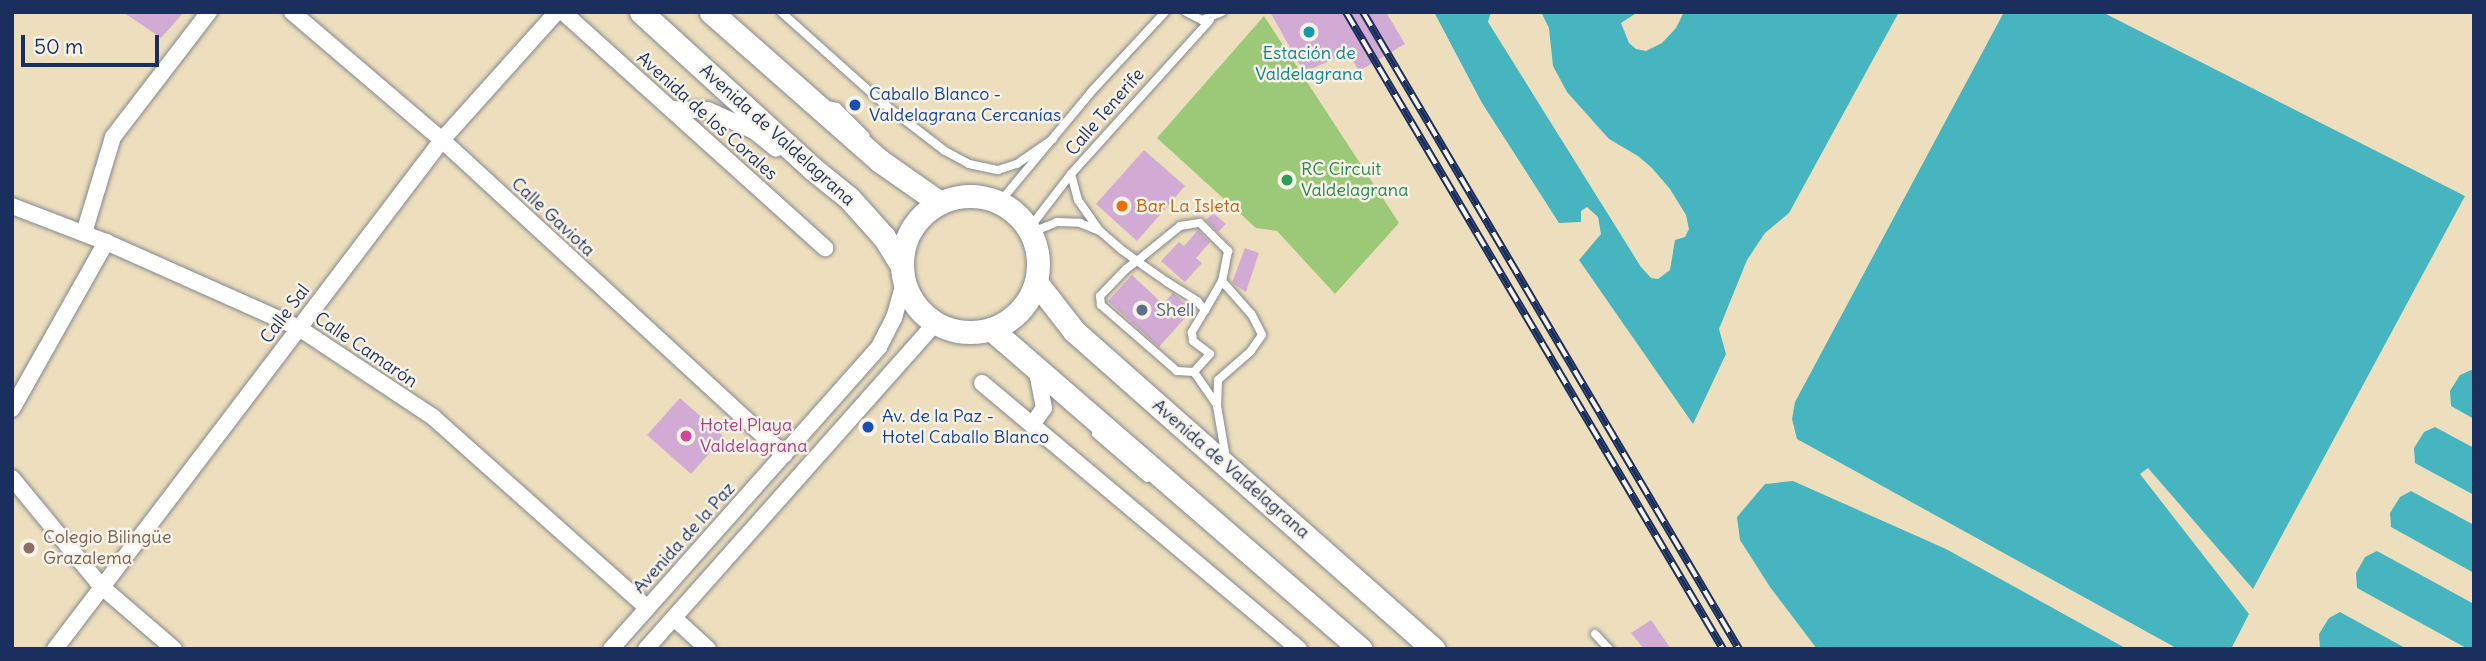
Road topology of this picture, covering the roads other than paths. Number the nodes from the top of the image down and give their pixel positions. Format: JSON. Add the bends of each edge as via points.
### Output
{"nodes":[{"id":1,"x":209,"y":12,"type":"edge"},
{"id":2,"x":292,"y":12,"type":"edge"},
{"id":3,"x":558,"y":12,"type":"edge"},
{"id":4,"x":563,"y":12,"type":"edge"},
{"id":5,"x":641,"y":12,"type":"edge"},
{"id":6,"x":711,"y":12,"type":"edge"},
{"id":7,"x":781,"y":12,"type":"edge"},
{"id":8,"x":1165,"y":12,"type":"edge"},
{"id":9,"x":1186,"y":12,"type":"edge"},
{"id":10,"x":1222,"y":12,"type":"edge"},
{"id":11,"x":1210,"y":20,"type":"junction"},
{"id":12,"x":671,"y":109,"type":"junction"},
{"id":13,"x":1053,"y":139,"type":"junction"},
{"id":14,"x":442,"y":140,"type":"junction"},
{"id":15,"x":813,"y":169,"type":"junction"},
{"id":16,"x":1071,"y":174,"type":"junction"},
{"id":17,"x":940,"y":203,"type":"junction"},
{"id":18,"x":999,"y":203,"type":"junction"},
{"id":19,"x":12,"y":206,"type":"edge"},
{"id":20,"x":1029,"y":231,"type":"junction"},
{"id":21,"x":1100,"y":231,"type":"junction"},
{"id":22,"x":84,"y":233,"type":"junction"},
{"id":23,"x":106,"y":242,"type":"junction"},
{"id":24,"x":825,"y":248,"type":"dead end"},
{"id":25,"x":1137,"y":261,"type":"junction"},
{"id":26,"x":903,"y":275,"type":"junction"},
{"id":27,"x":1222,"y":281,"type":"junction"},
{"id":28,"x":1036,"y":282,"type":"junction"},
{"id":29,"x":1205,"y":310,"type":"junction"},
{"id":30,"x":935,"y":323,"type":"junction"},
{"id":31,"x":299,"y":328,"type":"junction"},
{"id":32,"x":991,"y":329,"type":"junction"},
{"id":33,"x":1037,"y":370,"type":"junction"},
{"id":34,"x":1194,"y":372,"type":"junction"},
{"id":35,"x":982,"y":383,"type":"dead end"},
{"id":36,"x":1217,"y":406,"type":"junction"},
{"id":37,"x":12,"y":409,"type":"edge"},
{"id":38,"x":1032,"y":425,"type":"junction"},
{"id":39,"x":783,"y":455,"type":"junction"},
{"id":40,"x":1227,"y":465,"type":"junction"},
{"id":41,"x":12,"y":478,"type":"edge"},
{"id":42,"x":102,"y":587,"type":"junction"},
{"id":43,"x":647,"y":608,"type":"junction"},
{"id":44,"x":674,"y":618,"type":"junction"},
{"id":45,"x":1595,"y":634,"type":"dead end"},
{"id":46,"x":55,"y":649,"type":"edge"},
{"id":47,"x":174,"y":649,"type":"edge"},
{"id":48,"x":611,"y":649,"type":"edge"},
{"id":49,"x":646,"y":649,"type":"edge"},
{"id":50,"x":708,"y":649,"type":"edge"},
{"id":51,"x":1299,"y":649,"type":"edge"},
{"id":52,"x":1361,"y":649,"type":"edge"},
{"id":53,"x":1434,"y":649,"type":"edge"},
{"id":54,"x":1609,"y":649,"type":"edge"}],
"edges":[{"from":1,"to":22,"type":"street","via":[[113,137]]},
{"from":2,"to":14,"type":"street","name":"Calle Gaviota"},
{"from":3,"to":14,"type":"street","name":"Calle Sal"},
{"from":4,"to":12,"type":"street","name":"Avenida de los Corales"},
{"from":5,"to":15,"type":"main road","name":"Avenida de Valdelagrana"},
{"from":6,"to":17,"type":"main road","via":[[872,154]]},
{"from":7,"to":13,"type":"lane","via":[[884,104],[968,164],[998,170],[1017,164]]},
{"from":8,"to":13,"type":"lane","name":"Calle Tenerife"},
{"from":9,"to":11,"type":"lane"},
{"from":10,"to":11,"type":"lane","name":"Calle Tenerife"},
{"from":11,"to":16,"type":"lane","name":"Calle Tenerife"},
{"from":12,"to":15,"type":"street","via":[[708,110],[754,131],[785,156]]},
{"from":12,"to":24,"type":"street","name":"Avenida de los Corales"},
{"from":13,"to":18,"type":"lane","name":"Calle Tenerife"},
{"from":14,"to":31,"type":"street","name":"Calle Sal"},
{"from":14,"to":39,"type":"street","name":"Calle Gaviota"},
{"from":15,"to":26,"type":"main road","name":"Avenida de Valdelagrana","via":[[849,198],[884,237]]},
{"from":16,"to":20,"type":"lane","name":"Calle Tenerife"},
{"from":16,"to":21,"type":"lane","via":[[1078,200]]},
{"from":17,"to":18,"type":"main road","via":[[979,197]]},
{"from":17,"to":26,"type":"main road","via":[[923,214],[911,230],[904,248]]},
{"from":18,"to":20,"type":"main road","via":[[1016,214]]},
{"from":19,"to":22,"type":"street","name":"Calle Camarón"},
{"from":20,"to":21,"type":"lane","via":[[1057,222],[1080,223]]},
{"from":20,"to":28,"type":"main road","via":[[1036,249]]},
{"from":21,"to":25,"type":"lane"},
{"from":22,"to":23,"type":"street","name":"Calle Camarón"},
{"from":23,"to":31,"type":"street","name":"Calle Camarón"},
{"from":23,"to":37,"type":"street"},
{"from":25,"to":27,"type":"lane","via":[[1180,226],[1200,223],[1228,251]]},
{"from":25,"to":29,"type":"lane"},
{"from":25,"to":34,"type":"lane","via":[[1100,296],[1101,305],[1177,371]]},
{"from":26,"to":30,"type":"main road","via":[[912,300]]},
{"from":26,"to":39,"type":"street","name":"Avenida de la Paz","via":[[894,318],[879,347]]},
{"from":27,"to":29,"type":"lane"},
{"from":27,"to":36,"type":"lane","via":[[1252,314],[1262,335],[1218,380]]},
{"from":28,"to":32,"type":"main road","via":[[1026,303]]},
{"from":28,"to":40,"type":"main road","name":"Avenida de Valdelagrana","via":[[1074,331]]},
{"from":29,"to":34,"type":"lane","via":[[1192,332],[1193,341],[1210,354]]},
{"from":30,"to":32,"type":"main road","via":[[957,331]]},
{"from":30,"to":44,"type":"street"},
{"from":31,"to":42,"type":"street","name":"Calle Sal"},
{"from":31,"to":43,"type":"street","name":"Calle Camarón","via":[[433,417]]},
{"from":32,"to":33,"type":"main road"},
{"from":33,"to":38,"type":"street","via":[[1044,408]]},
{"from":33,"to":52,"type":"main road"},
{"from":34,"to":36,"type":"lane"},
{"from":35,"to":38,"type":"street"},
{"from":36,"to":40,"type":"lane"},
{"from":38,"to":51,"type":"street"},
{"from":39,"to":43,"type":"street","name":"Avenida de la Paz"},
{"from":40,"to":53,"type":"main road","name":"Avenida de Valdelagrana"},
{"from":41,"to":42,"type":"street"},
{"from":42,"to":46,"type":"street","name":"Calle Sal"},
{"from":42,"to":47,"type":"street"},
{"from":43,"to":48,"type":"street","name":"Avenida de la Paz"},
{"from":44,"to":49,"type":"street"},
{"from":44,"to":50,"type":"street"},
{"from":45,"to":54,"type":"lane"}]}
